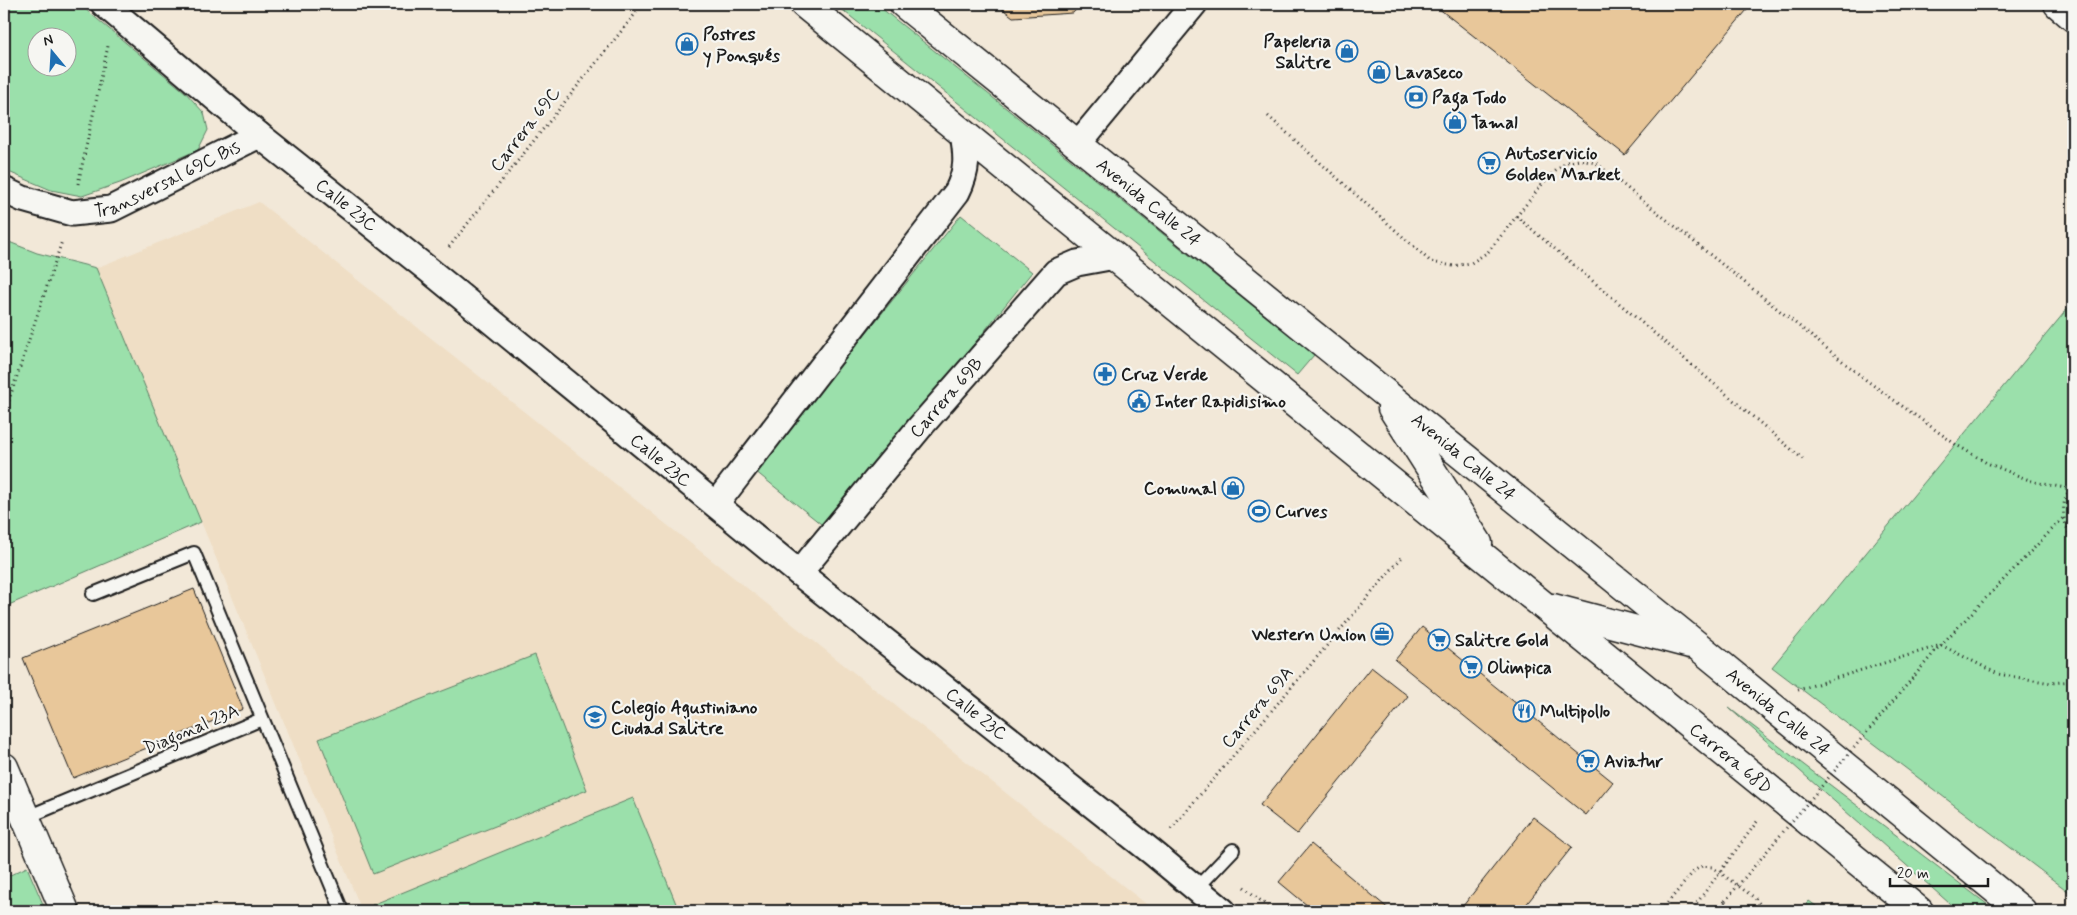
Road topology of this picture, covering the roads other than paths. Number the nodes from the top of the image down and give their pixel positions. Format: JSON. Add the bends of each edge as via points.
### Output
{"nodes":[{"id":1,"x":804,"y":4,"type":"edge"},
{"id":2,"x":904,"y":4,"type":"edge"},
{"id":3,"x":1194,"y":4,"type":"edge"},
{"id":4,"x":2058,"y":4,"type":"edge"},
{"id":5,"x":110,"y":9,"type":"edge"},
{"id":6,"x":2073,"y":17,"type":"edge"},
{"id":7,"x":963,"y":133,"type":"junction"},
{"id":8,"x":259,"y":135,"type":"junction"},
{"id":9,"x":1078,"y":144,"type":"junction"},
{"id":10,"x":4,"y":190,"type":"edge"},
{"id":11,"x":1115,"y":256,"type":"junction"},
{"id":12,"x":1380,"y":388,"type":"junction"},
{"id":13,"x":716,"y":504,"type":"junction"},
{"id":14,"x":1490,"y":562,"type":"junction"},
{"id":15,"x":799,"y":573,"type":"junction"},
{"id":16,"x":93,"y":594,"type":"dead end"},
{"id":17,"x":1543,"y":606,"type":"junction"},
{"id":18,"x":1698,"y":646,"type":"junction"},
{"id":19,"x":262,"y":719,"type":"junction"},
{"id":20,"x":4,"y":767,"type":"edge"},
{"id":21,"x":26,"y":818,"type":"junction"},
{"id":22,"x":1233,"y":850,"type":"dead end"},
{"id":23,"x":1196,"y":889,"type":"junction"},
{"id":24,"x":66,"y":911,"type":"edge"},
{"id":25,"x":342,"y":911,"type":"edge"},
{"id":26,"x":1223,"y":911,"type":"edge"},
{"id":27,"x":1919,"y":911,"type":"edge"},
{"id":28,"x":2022,"y":911,"type":"edge"}],
"edges":[{"from":1,"to":7,"type":"main road"},
{"from":2,"to":9,"type":"main road","name":"Avenida Calle 24"},
{"from":3,"to":9,"type":"street"},
{"from":4,"to":6,"type":"main road"},
{"from":5,"to":8,"type":"street","name":"Calle 23C"},
{"from":7,"to":11,"type":"main road"},
{"from":7,"to":13,"type":"street","via":[[965,176],[957,192]]},
{"from":8,"to":10,"type":"street","name":"Transversal 69C Bis","via":[[111,209],[72,213],[23,200]]},
{"from":8,"to":13,"type":"street","name":"Calle 23C"},
{"from":9,"to":12,"type":"main road","name":"Avenida Calle 24"},
{"from":11,"to":14,"type":"main road"},
{"from":11,"to":15,"type":"street","name":"Carrera 69B","via":[[1077,263],[1056,272],[920,427]]},
{"from":12,"to":14,"type":"main road"},
{"from":12,"to":18,"type":"main road","name":"Avenida Calle 24"},
{"from":13,"to":15,"type":"street","name":"Calle 23C"},
{"from":14,"to":17,"type":"main road"},
{"from":15,"to":23,"type":"street","name":"Calle 23C"},
{"from":16,"to":19,"type":"lane","via":[[194,554]]},
{"from":17,"to":18,"type":"main road"},
{"from":17,"to":27,"type":"main road","name":"Carrera 68D"},
{"from":18,"to":28,"type":"main road","name":"Avenida Calle 24"},
{"from":19,"to":21,"type":"lane","name":"Diagonal 23A"},
{"from":19,"to":25,"type":"lane","name":"Diagonal 23A"},
{"from":20,"to":21,"type":"main road"},
{"from":21,"to":24,"type":"main road"},
{"from":22,"to":23,"type":"lane"},
{"from":23,"to":26,"type":"street","name":"Calle 23C"}]}
